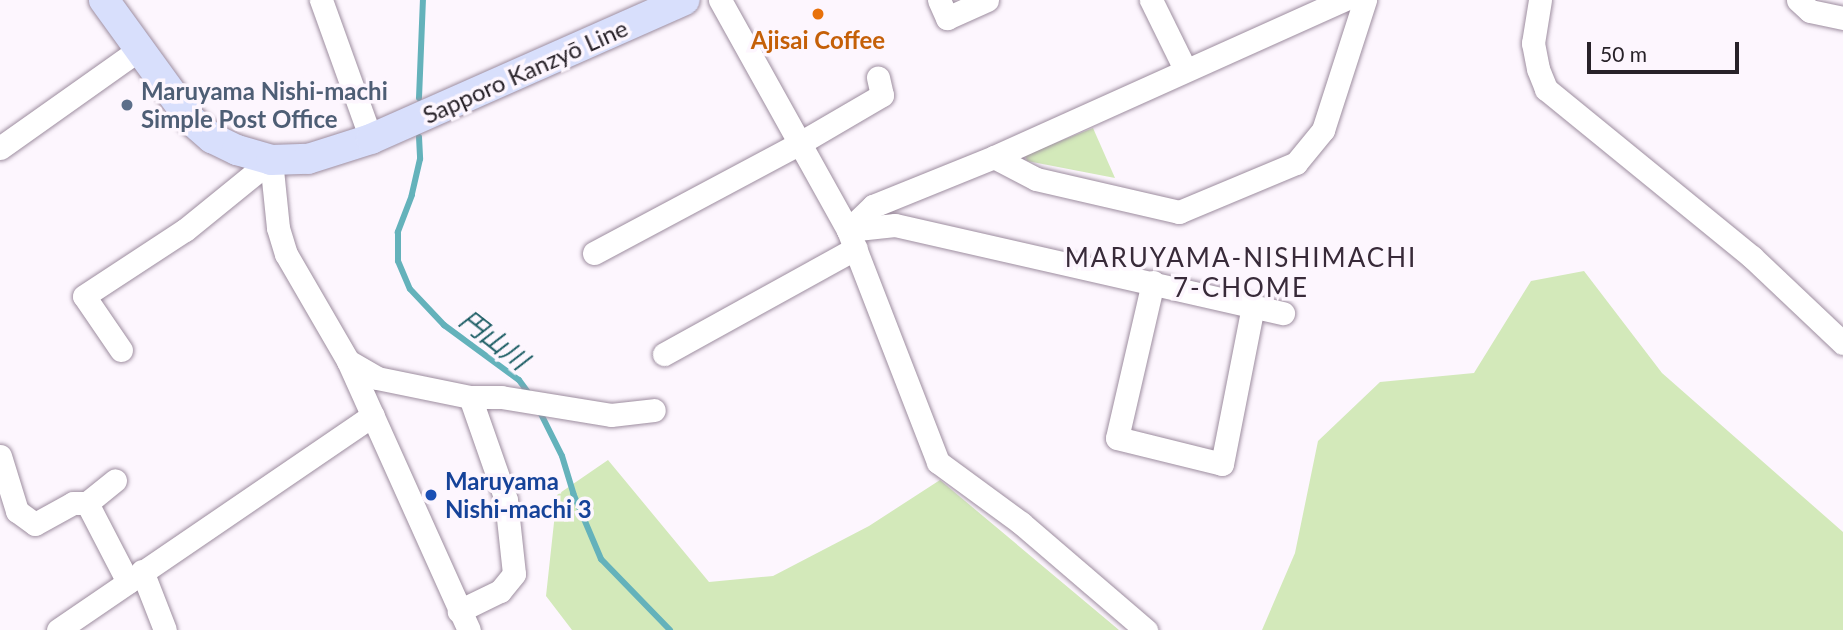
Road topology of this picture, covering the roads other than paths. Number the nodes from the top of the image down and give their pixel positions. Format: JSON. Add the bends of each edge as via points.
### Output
{"nodes":[{"id":1,"x":104,"y":0,"type":"edge"},
{"id":2,"x":321,"y":0,"type":"edge"},
{"id":3,"x":685,"y":0,"type":"edge"},
{"id":4,"x":720,"y":0,"type":"edge"},
{"id":5,"x":939,"y":0,"type":"edge"},
{"id":6,"x":987,"y":0,"type":"edge"},
{"id":7,"x":1151,"y":0,"type":"edge"},
{"id":8,"x":1344,"y":0,"type":"edge"},
{"id":9,"x":1365,"y":0,"type":"edge"},
{"id":10,"x":1540,"y":0,"type":"edge"},
{"id":11,"x":1798,"y":0,"type":"edge"},
{"id":12,"x":1843,"y":18,"type":"edge"},
{"id":13,"x":140,"y":49,"type":"junction"},
{"id":14,"x":1185,"y":69,"type":"junction"},
{"id":15,"x":878,"y":77,"type":"dead end"},
{"id":16,"x":371,"y":139,"type":"junction"},
{"id":17,"x":800,"y":143,"type":"junction"},
{"id":18,"x":0,"y":148,"type":"edge"},
{"id":19,"x":994,"y":157,"type":"junction"},
{"id":20,"x":271,"y":160,"type":"junction"},
{"id":21,"x":852,"y":239,"type":"junction"},
{"id":22,"x":594,"y":253,"type":"dead end"},
{"id":23,"x":1153,"y":282,"type":"junction"},
{"id":24,"x":1253,"y":306,"type":"junction"},
{"id":25,"x":1283,"y":313,"type":"dead end"},
{"id":26,"x":1843,"y":343,"type":"edge"},
{"id":27,"x":121,"y":350,"type":"dead end"},
{"id":28,"x":664,"y":354,"type":"dead end"},
{"id":29,"x":348,"y":361,"type":"junction"},
{"id":30,"x":470,"y":397,"type":"junction"},
{"id":31,"x":654,"y":410,"type":"dead end"},
{"id":32,"x":373,"y":415,"type":"junction"},
{"id":33,"x":0,"y":456,"type":"edge"},
{"id":34,"x":115,"y":480,"type":"dead end"},
{"id":35,"x":87,"y":503,"type":"junction"},
{"id":36,"x":135,"y":576,"type":"junction"},
{"id":37,"x":464,"y":621,"type":"edge"},
{"id":38,"x":58,"y":630,"type":"edge"},
{"id":39,"x":165,"y":630,"type":"edge"},
{"id":40,"x":1146,"y":630,"type":"edge"}],
"edges":[{"from":1,"to":13,"type":"main road","name":"Sapporo Kanzyō Line"},
{"from":2,"to":16,"type":"street"},
{"from":3,"to":16,"type":"main road","name":"Sapporo Kanzyō Line"},
{"from":4,"to":17,"type":"street"},
{"from":5,"to":6,"type":"street","via":[[947,18]]},
{"from":7,"to":14,"type":"street"},
{"from":8,"to":14,"type":"street"},
{"from":9,"to":19,"type":"street","via":[[1323,130],[1296,163],[1179,212],[1036,179]]},
{"from":10,"to":26,"type":"street","via":[[1533,43],[1546,89],[1752,257]]},
{"from":11,"to":12,"type":"street","via":[[1810,10]]},
{"from":13,"to":18,"type":"street"},
{"from":13,"to":20,"type":"main road","name":"Sapporo Kanzyō Line","via":[[191,120],[225,144]]},
{"from":14,"to":19,"type":"street"},
{"from":15,"to":17,"type":"street","via":[[882,95]]},
{"from":16,"to":20,"type":"main road","name":"Sapporo Kanzyō Line","via":[[308,159]]},
{"from":17,"to":21,"type":"street"},
{"from":17,"to":22,"type":"street"},
{"from":19,"to":21,"type":"street","via":[[873,206]]},
{"from":20,"to":27,"type":"street","via":[[186,230],[84,296]]},
{"from":20,"to":29,"type":"street","via":[[278,228],[286,254]]},
{"from":21,"to":23,"type":"street","via":[[895,225]]},
{"from":21,"to":28,"type":"street"},
{"from":21,"to":40,"type":"street","via":[[938,462],[1021,523]]},
{"from":23,"to":24,"type":"street"},
{"from":23,"to":24,"type":"street","via":[[1117,438],[1222,464]]},
{"from":24,"to":25,"type":"street"},
{"from":29,"to":30,"type":"street","via":[[377,378]]},
{"from":29,"to":32,"type":"street"},
{"from":30,"to":31,"type":"street","via":[[501,397],[611,415]]},
{"from":30,"to":37,"type":"street","via":[[506,500],[514,575]]},
{"from":32,"to":36,"type":"street"},
{"from":32,"to":37,"type":"street"},
{"from":33,"to":35,"type":"street","via":[[17,511],[35,524],[73,503]]},
{"from":34,"to":35,"type":"street"},
{"from":35,"to":36,"type":"street"},
{"from":36,"to":38,"type":"street"},
{"from":36,"to":39,"type":"street"}]}
